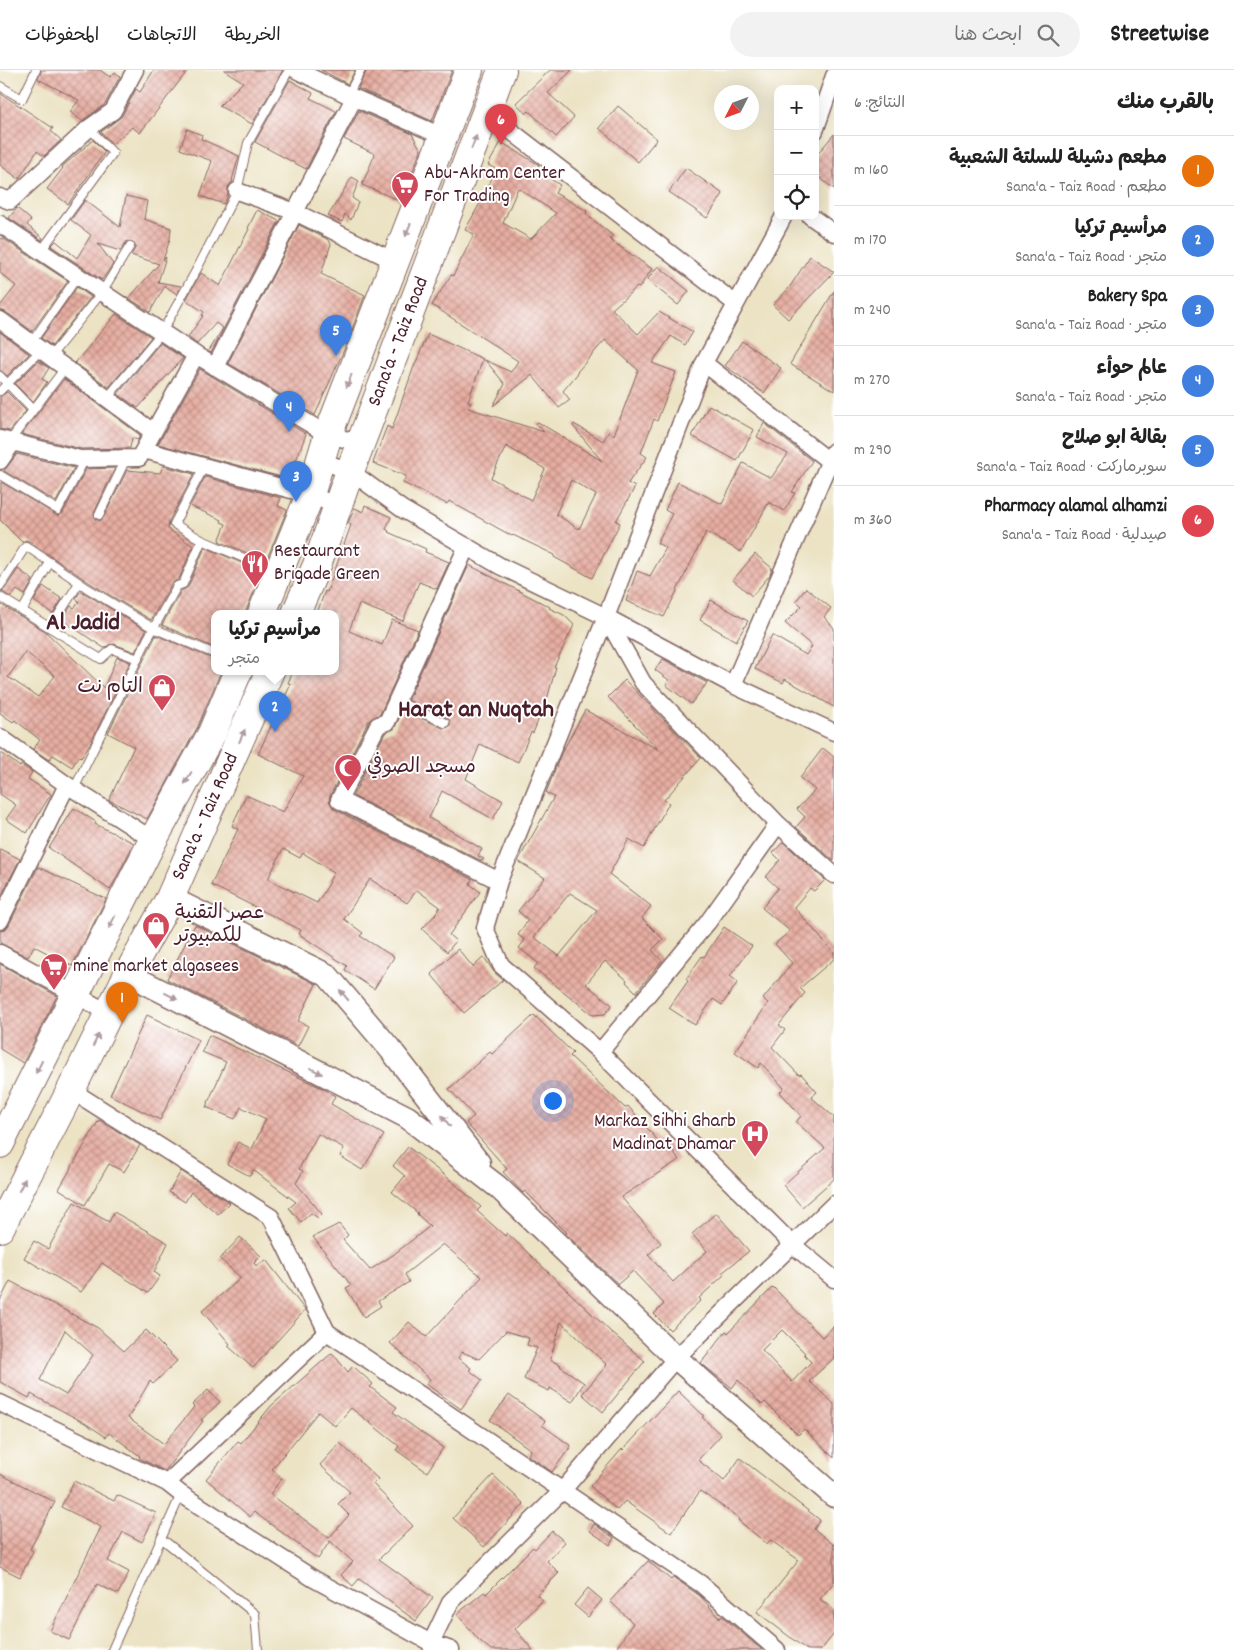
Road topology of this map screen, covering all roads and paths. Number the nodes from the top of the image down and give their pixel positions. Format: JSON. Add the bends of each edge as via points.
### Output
{"nodes":[{"id":1,"x":36,"y":70,"type":"edge"},
{"id":2,"x":289,"y":70,"type":"edge"},
{"id":3,"x":296,"y":70,"type":"edge"},
{"id":4,"x":361,"y":70,"type":"edge"},
{"id":5,"x":469,"y":70,"type":"edge"},
{"id":6,"x":502,"y":70,"type":"edge"},
{"id":7,"x":132,"y":71,"type":"edge"},
{"id":8,"x":834,"y":76,"type":"edge"},
{"id":9,"x":0,"y":86,"type":"edge"},
{"id":10,"x":351,"y":97,"type":"junction"},
{"id":11,"x":485,"y":112,"type":"junction"},
{"id":12,"x":89,"y":128,"type":"junction"},
{"id":13,"x":815,"y":130,"type":"edge"},
{"id":14,"x":444,"y":137,"type":"junction"},
{"id":15,"x":237,"y":191,"type":"junction"},
{"id":16,"x":0,"y":198,"type":"edge"},
{"id":17,"x":296,"y":212,"type":"junction"},
{"id":18,"x":782,"y":220,"type":"edge"},
{"id":19,"x":816,"y":220,"type":"edge"},
{"id":20,"x":0,"y":224,"type":"edge"},
{"id":21,"x":834,"y":233,"type":"edge"},
{"id":22,"x":130,"y":246,"type":"dead end"},
{"id":23,"x":41,"y":251,"type":"junction"},
{"id":24,"x":396,"y":262,"type":"junction"},
{"id":25,"x":78,"y":276,"type":"junction"},
{"id":26,"x":102,"y":292,"type":"junction"},
{"id":27,"x":736,"y":304,"type":"junction"},
{"id":28,"x":0,"y":320,"type":"edge"},
{"id":29,"x":162,"y":332,"type":"junction"},
{"id":30,"x":41,"y":350,"type":"junction"},
{"id":31,"x":196,"y":355,"type":"junction"},
{"id":32,"x":704,"y":363,"type":"junction"},
{"id":33,"x":216,"y":367,"type":"junction"},
{"id":34,"x":65,"y":368,"type":"junction"},
{"id":35,"x":0,"y":376,"type":"edge"},
{"id":36,"x":7,"y":384,"type":"junction"},
{"id":37,"x":0,"y":391,"type":"edge"},
{"id":38,"x":107,"y":398,"type":"junction"},
{"id":39,"x":33,"y":410,"type":"junction"},
{"id":40,"x":153,"y":432,"type":"junction"},
{"id":41,"x":7,"y":441,"type":"edge"},
{"id":42,"x":360,"y":443,"type":"junction"},
{"id":43,"x":324,"y":448,"type":"junction"},
{"id":44,"x":144,"y":450,"type":"junction"},
{"id":45,"x":85,"y":459,"type":"junction"},
{"id":46,"x":126,"y":459,"type":"junction"},
{"id":47,"x":832,"y":459,"type":"edge"},
{"id":48,"x":0,"y":461,"type":"edge"},
{"id":49,"x":204,"y":467,"type":"junction"},
{"id":50,"x":350,"y":471,"type":"junction"},
{"id":51,"x":0,"y":475,"type":"edge"},
{"id":52,"x":310,"y":495,"type":"junction"},
{"id":53,"x":338,"y":506,"type":"junction"},
{"id":54,"x":99,"y":515,"type":"dead end"},
{"id":55,"x":202,"y":540,"type":"junction"},
{"id":56,"x":467,"y":546,"type":"junction"},
{"id":57,"x":50,"y":562,"type":"junction"},
{"id":58,"x":278,"y":573,"type":"junction"},
{"id":59,"x":79,"y":582,"type":"junction"},
{"id":60,"x":0,"y":586,"type":"edge"},
{"id":61,"x":0,"y":597,"type":"edge"},
{"id":62,"x":263,"y":610,"type":"edge"},
{"id":63,"x":297,"y":610,"type":"edge"},
{"id":64,"x":22,"y":611,"type":"junction"},
{"id":65,"x":606,"y":617,"type":"junction"},
{"id":66,"x":50,"y":628,"type":"junction"},
{"id":67,"x":153,"y":628,"type":"junction"},
{"id":68,"x":211,"y":652,"type":"edge"},
{"id":69,"x":138,"y":659,"type":"junction"},
{"id":70,"x":236,"y":675,"type":"edge"},
{"id":71,"x":268,"y":675,"type":"edge"},
{"id":72,"x":733,"y":685,"type":"junction"},
{"id":73,"x":396,"y":701,"type":"junction"},
{"id":74,"x":446,"y":723,"type":"dead end"},
{"id":75,"x":834,"y":732,"type":"edge"},
{"id":76,"x":0,"y":738,"type":"edge"},
{"id":77,"x":71,"y":787,"type":"junction"},
{"id":78,"x":778,"y":824,"type":"junction"},
{"id":79,"x":153,"y":840,"type":"junction"},
{"id":80,"x":834,"y":875,"type":"edge"},
{"id":81,"x":499,"y":881,"type":"junction"},
{"id":82,"x":170,"y":898,"type":"junction"},
{"id":83,"x":0,"y":921,"type":"edge"},
{"id":84,"x":0,"y":953,"type":"edge"},
{"id":85,"x":128,"y":974,"type":"junction"},
{"id":86,"x":76,"y":994,"type":"junction"},
{"id":87,"x":109,"y":1013,"type":"junction"},
{"id":88,"x":600,"y":1052,"type":"junction"},
{"id":89,"x":71,"y":1090,"type":"junction"},
{"id":90,"x":0,"y":1144,"type":"edge"},
{"id":91,"x":498,"y":1187,"type":"junction"},
{"id":92,"x":834,"y":1204,"type":"edge"},
{"id":93,"x":0,"y":1228,"type":"edge"},
{"id":94,"x":793,"y":1245,"type":"junction"},
{"id":95,"x":834,"y":1279,"type":"edge"},
{"id":96,"x":327,"y":1332,"type":"junction"},
{"id":97,"x":676,"y":1358,"type":"junction"},
{"id":98,"x":0,"y":1402,"type":"edge"},
{"id":99,"x":167,"y":1483,"type":"junction"},
{"id":100,"x":562,"y":1491,"type":"junction"},
{"id":101,"x":181,"y":1494,"type":"junction"},
{"id":102,"x":834,"y":1496,"type":"edge"},
{"id":103,"x":161,"y":1538,"type":"junction"},
{"id":104,"x":432,"y":1646,"type":"edge"},
{"id":105,"x":112,"y":1650,"type":"edge"},
{"id":106,"x":258,"y":1650,"type":"edge"},
{"id":107,"x":451,"y":1650,"type":"edge"},
{"id":108,"x":777,"y":1650,"type":"edge"}],
"edges":[{"from":1,"to":9,"type":"lane","via":[[22,99]]},
{"from":2,"to":15,"type":"lane","via":[[248,143]]},
{"from":3,"to":10,"type":"street"},
{"from":4,"to":10,"type":"lane"},
{"from":5,"to":14,"type":"highway","name":"Sana'a - Taiz Road"},
{"from":6,"to":11,"type":"highway","name":"Sana'a - Taiz Road"},
{"from":7,"to":12,"type":"street","via":[[113,111]]},
{"from":8,"to":13,"type":"street"},
{"from":10,"to":14,"type":"street"},
{"from":10,"to":17,"type":"street"},
{"from":11,"to":27,"type":"street"},
{"from":42,"to":11,"type":"highway","name":"Sana'a - Taiz Road","one_way":true},
{"from":12,"to":16,"type":"street","via":[[10,201]]},
{"from":12,"to":23,"type":"lane","via":[[113,153]]},
{"from":14,"to":24,"type":"highway","name":"Sana'a - Taiz Road","one_way":true},
{"from":15,"to":17,"type":"street"},
{"from":15,"to":29,"type":"lane"},
{"from":17,"to":24,"type":"street"},
{"from":17,"to":33,"type":"street"},
{"from":18,"to":27,"type":"street"},
{"from":19,"to":21,"type":"street"},
{"from":20,"to":23,"type":"street"},
{"from":22,"to":26,"type":"lane"},
{"from":23,"to":25,"type":"street"},
{"from":24,"to":43,"type":"highway","name":"Sana'a - Taiz Road","one_way":true},
{"from":25,"to":26,"type":"street"},
{"from":25,"to":30,"type":"lane"},
{"from":26,"to":29,"type":"street"},
{"from":26,"to":30,"type":"lane"},
{"from":27,"to":32,"type":"street"},
{"from":28,"to":30,"type":"street"},
{"from":29,"to":31,"type":"street"},
{"from":29,"to":38,"type":"lane"},
{"from":30,"to":34,"type":"street"},
{"from":30,"to":36,"type":"lane"},
{"from":31,"to":33,"type":"street"},
{"from":31,"to":40,"type":"street"},
{"from":32,"to":47,"type":"street"},
{"from":32,"to":65,"type":"street"},
{"from":33,"to":43,"type":"street"},
{"from":34,"to":38,"type":"street"},
{"from":34,"to":39,"type":"lane"},
{"from":35,"to":36,"type":"lane"},
{"from":36,"to":37,"type":"lane"},
{"from":36,"to":39,"type":"lane"},
{"from":38,"to":40,"type":"street"},
{"from":39,"to":41,"type":"lane"},
{"from":40,"to":44,"type":"street"},
{"from":41,"to":45,"type":"street"},
{"from":41,"to":48,"type":"street"},
{"from":42,"to":43,"type":"street"},
{"from":42,"to":50,"type":"highway","name":"Sana'a - Taiz Road"},
{"from":43,"to":50,"type":"street"},
{"from":43,"to":52,"type":"highway","name":"Sana'a - Taiz Road"},
{"from":44,"to":46,"type":"street","via":[[140,458]]},
{"from":44,"to":49,"type":"street"},
{"from":45,"to":46,"type":"street"},
{"from":45,"to":51,"type":"lane","via":[[58,510]]},
{"from":46,"to":54,"type":"lane"},
{"from":47,"to":72,"type":"street"},
{"from":49,"to":52,"type":"street"},
{"from":49,"to":55,"type":"lane","via":[[174,524]]},
{"from":50,"to":53,"type":"highway","name":"Sana'a - Taiz Road"},
{"from":50,"to":56,"type":"street","via":[[402,509]]},
{"from":52,"to":53,"type":"street"},
{"from":52,"to":58,"type":"highway","name":"Sana'a - Taiz Road"},
{"from":53,"to":63,"type":"highway","name":"Sana'a - Taiz Road"},
{"from":55,"to":58,"type":"lane"},
{"from":55,"to":67,"type":"lane","via":[[183,584],[177,586]]},
{"from":56,"to":65,"type":"street","via":[[500,566]]},
{"from":56,"to":73,"type":"street"},
{"from":57,"to":59,"type":"lane"},
{"from":57,"to":60,"type":"lane","via":[[26,546]]},
{"from":57,"to":64,"type":"lane"},
{"from":58,"to":62,"type":"highway","name":"Sana'a - Taiz Road"},
{"from":59,"to":66,"type":"lane"},
{"from":59,"to":67,"type":"lane"},
{"from":61,"to":64,"type":"lane"},
{"from":64,"to":66,"type":"lane"},
{"from":65,"to":72,"type":"street"},
{"from":65,"to":78,"type":"street","via":[[643,683]]},
{"from":65,"to":81,"type":"street"},
{"from":66,"to":69,"type":"lane","via":[[101,659],[112,649]]},
{"from":67,"to":68,"type":"lane"},
{"from":67,"to":69,"type":"lane"},
{"from":69,"to":77,"type":"lane"},
{"from":70,"to":79,"type":"highway","name":"Sana'a - Taiz Road","one_way":true,"via":[[212,733]]},
{"from":82,"to":71,"type":"highway","name":"Sana'a - Taiz Road","one_way":true},
{"from":72,"to":75,"type":"street"},
{"from":73,"to":74,"type":"lane"},
{"from":73,"to":81,"type":"street","via":[[387,722],[378,725],[339,800]]},
{"from":76,"to":77,"type":"street"},
{"from":77,"to":79,"type":"street"},
{"from":77,"to":83,"type":"street"},
{"from":78,"to":80,"type":"street"},
{"from":78,"to":88,"type":"street","via":[[708,922]]},
{"from":79,"to":86,"type":"highway","name":"Sana'a - Taiz Road","one_way":true},
{"from":81,"to":88,"type":"street","via":[[485,928],[502,965]]},
{"from":82,"to":85,"type":"highway","name":"Sana'a - Taiz Road"},
{"from":91,"to":82,"type":"street","one_way":true,"via":[[391,1050],[327,975]]},
{"from":84,"to":86,"type":"street"},
{"from":85,"to":87,"type":"highway","name":"Sana'a - Taiz Road"},
{"from":85,"to":91,"type":"street","one_way":true,"via":[[407,1118]]},
{"from":86,"to":87,"type":"street"},
{"from":86,"to":90,"type":"highway","name":"Sana'a - Taiz Road","one_way":true},
{"from":89,"to":87,"type":"highway","name":"Sana'a - Taiz Road","one_way":true},
{"from":88,"to":94,"type":"street"},
{"from":93,"to":89,"type":"highway","name":"Sana'a - Taiz Road","one_way":true},
{"from":89,"to":96,"type":"street","via":[[271,1217]]},
{"from":91,"to":97,"type":"street"},
{"from":92,"to":94,"type":"street"},
{"from":94,"to":95,"type":"street"},
{"from":94,"to":97,"type":"street"},
{"from":96,"to":99,"type":"street"},
{"from":96,"to":100,"type":"street"},
{"from":97,"to":100,"type":"street"},
{"from":97,"to":102,"type":"street"},
{"from":98,"to":99,"type":"street"},
{"from":99,"to":101,"type":"street"},
{"from":100,"to":104,"type":"street","via":[[451,1602]]},
{"from":100,"to":108,"type":"street","via":[[701,1584]]},
{"from":101,"to":103,"type":"lane"},
{"from":101,"to":104,"type":"street","via":[[314,1579]]},
{"from":103,"to":105,"type":"lane"},
{"from":103,"to":106,"type":"lane","via":[[255,1614]]},
{"from":104,"to":107,"type":"street"}]}
